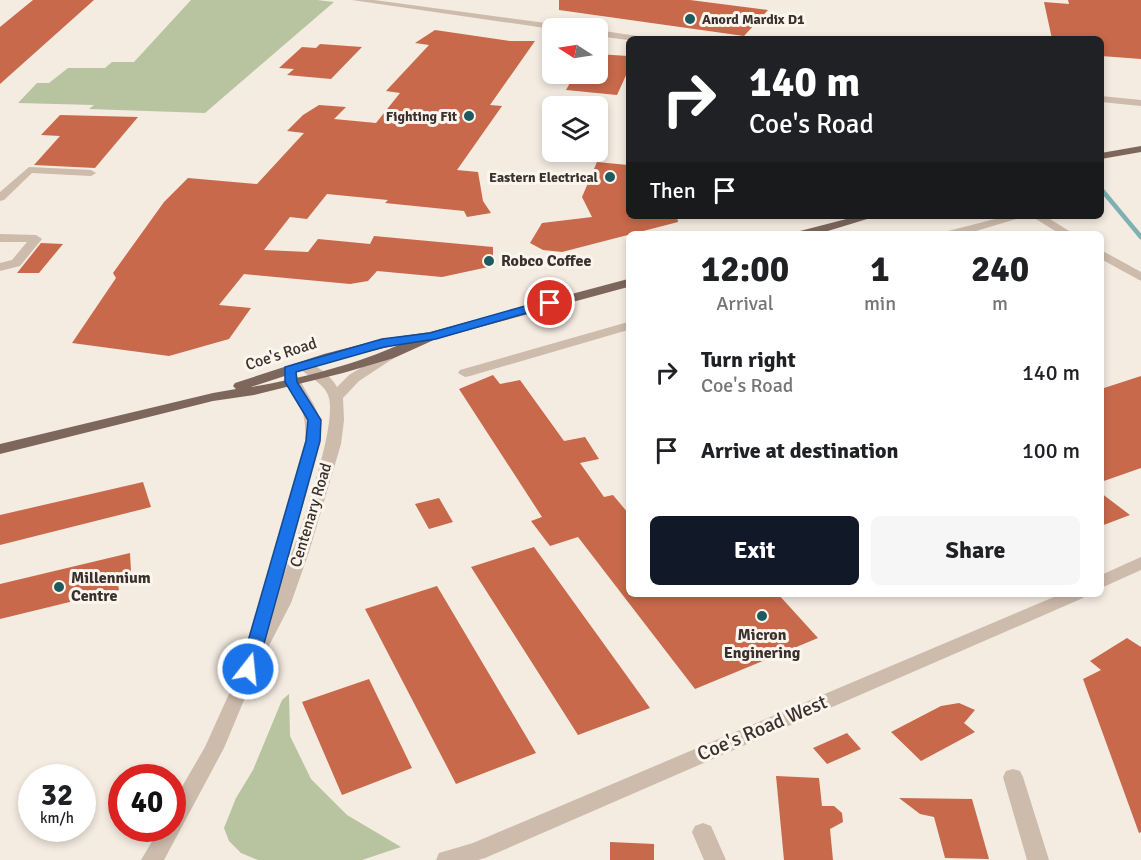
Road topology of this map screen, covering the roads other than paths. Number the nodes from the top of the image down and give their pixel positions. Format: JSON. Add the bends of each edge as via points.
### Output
{"nodes":[{"id":1,"x":356,"y":0,"type":"edge"},
{"id":2,"x":542,"y":25,"type":"edge"},
{"id":3,"x":608,"y":35,"type":"edge"},
{"id":4,"x":626,"y":37,"type":"edge"},
{"id":5,"x":1104,"y":99,"type":"edge"},
{"id":6,"x":1141,"y":103,"type":"edge"},
{"id":7,"x":1141,"y":149,"type":"edge"},
{"id":8,"x":1104,"y":155,"type":"edge"},
{"id":9,"x":91,"y":173,"type":"dead end"},
{"id":10,"x":0,"y":198,"type":"edge"},
{"id":11,"x":860,"y":219,"type":"edge"},
{"id":12,"x":1009,"y":219,"type":"edge"},
{"id":13,"x":1042,"y":219,"type":"edge"},
{"id":14,"x":815,"y":231,"type":"edge"},
{"id":15,"x":963,"y":231,"type":"edge"},
{"id":16,"x":1063,"y":231,"type":"edge"},
{"id":17,"x":0,"y":238,"type":"edge"},
{"id":18,"x":1104,"y":256,"type":"edge"},
{"id":19,"x":0,"y":267,"type":"edge"},
{"id":20,"x":1141,"y":277,"type":"edge"},
{"id":21,"x":626,"y":284,"type":"edge"},
{"id":22,"x":626,"y":327,"type":"edge"},
{"id":23,"x":431,"y":336,"type":"junction"},
{"id":24,"x":389,"y":355,"type":"junction"},
{"id":25,"x":295,"y":372,"type":"junction"},
{"id":26,"x":465,"y":373,"type":"dead end"},
{"id":27,"x":318,"y":375,"type":"junction"},
{"id":28,"x":336,"y":397,"type":"junction"},
{"id":29,"x":0,"y":449,"type":"edge"},
{"id":30,"x":1141,"y":563,"type":"edge"},
{"id":31,"x":1104,"y":581,"type":"edge"},
{"id":32,"x":1070,"y":597,"type":"edge"},
{"id":33,"x":248,"y":669,"type":"junction"},
{"id":34,"x":1013,"y":777,"type":"dead end"},
{"id":35,"x":186,"y":801,"type":"edge"},
{"id":36,"x":702,"y":832,"type":"dead end"},
{"id":37,"x":163,"y":842,"type":"edge"},
{"id":38,"x":152,"y":860,"type":"edge"},
{"id":39,"x":447,"y":860,"type":"edge"},
{"id":40,"x":715,"y":860,"type":"edge"},
{"id":41,"x":1038,"y":860,"type":"edge"}],
"edges":[{"from":1,"to":2,"type":"street"},
{"from":3,"to":4,"type":"street"},
{"from":5,"to":6,"type":"street"},
{"from":7,"to":8,"type":"main road"},
{"from":9,"to":10,"type":"street","via":[[29,170]]},
{"from":11,"to":14,"type":"main road"},
{"from":12,"to":15,"type":"street"},
{"from":13,"to":16,"type":"street"},
{"from":17,"to":19,"type":"street","via":[[36,239],[16,263]]},
{"from":18,"to":20,"type":"street"},
{"from":21,"to":23,"type":"main road","name":"Coe's Road"},
{"from":22,"to":26,"type":"street"},
{"from":23,"to":24,"type":"main road","name":"Coe's Road"},
{"from":23,"to":25,"type":"main road","name":"Coe's Road","via":[[382,343]]},
{"from":24,"to":27,"type":"main road","name":"Coe's Road"},
{"from":24,"to":28,"type":"street","via":[[354,378]]},
{"from":25,"to":27,"type":"street"},
{"from":25,"to":29,"type":"main road","name":"Coe's Road","via":[[213,397]]},
{"from":25,"to":33,"type":"street","name":"Centenary Road","via":[[315,420],[313,441]]},
{"from":27,"to":28,"type":"street"},
{"from":28,"to":33,"type":"street","name":"Centenary Road","via":[[333,444],[301,552],[282,603]]},
{"from":30,"to":31,"type":"street"},
{"from":32,"to":39,"type":"street","name":"Coe's Road West","via":[[477,851]]},
{"from":33,"to":35,"type":"street","name":"Centenary Road"},
{"from":34,"to":41,"type":"street"},
{"from":36,"to":40,"type":"street"},
{"from":37,"to":38,"type":"street","name":"Centenary Road"}]}
